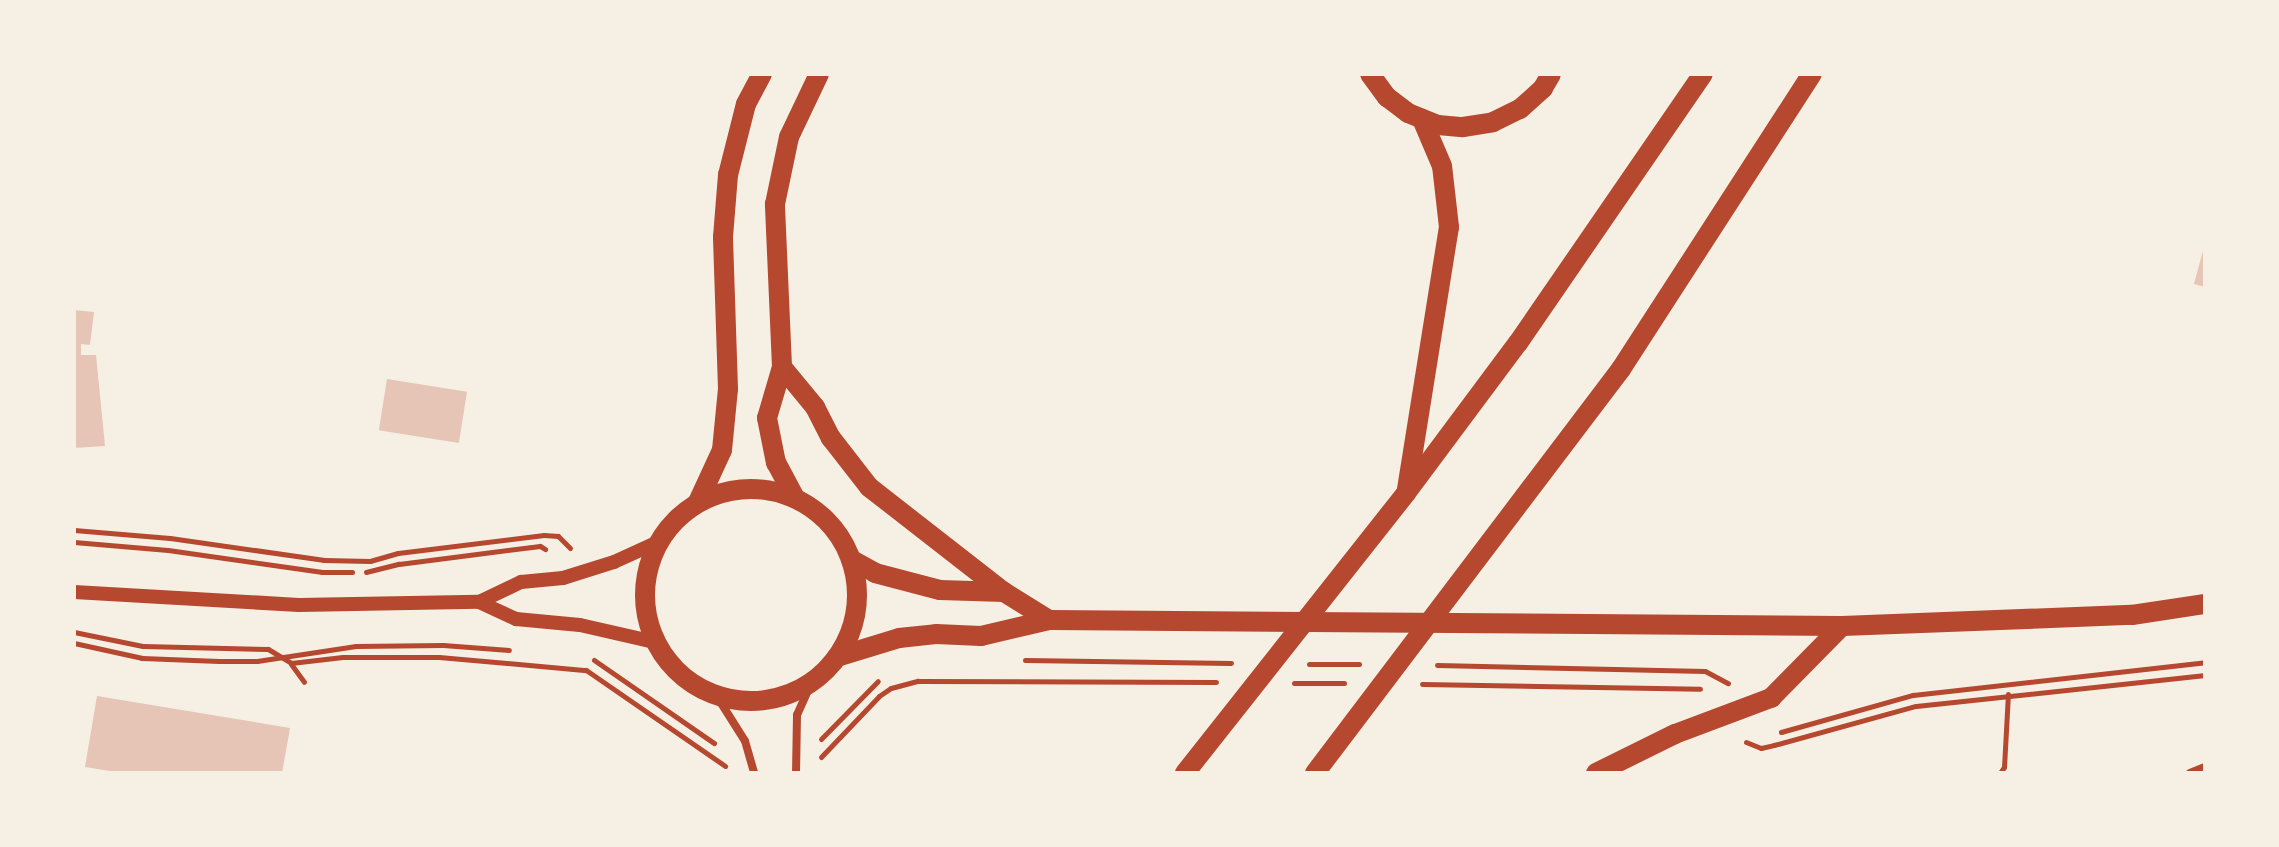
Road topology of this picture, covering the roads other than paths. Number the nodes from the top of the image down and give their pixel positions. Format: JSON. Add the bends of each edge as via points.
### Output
{"nodes":[{"id":1,"x":762,"y":74,"type":"edge"},
{"id":2,"x":819,"y":74,"type":"edge"},
{"id":3,"x":1370,"y":74,"type":"edge"},
{"id":4,"x":1551,"y":74,"type":"edge"},
{"id":5,"x":1703,"y":74,"type":"edge"},
{"id":6,"x":1812,"y":74,"type":"edge"},
{"id":7,"x":1422,"y":119,"type":"junction"},
{"id":8,"x":782,"y":367,"type":"junction"},
{"id":9,"x":1406,"y":493,"type":"junction"},
{"id":10,"x":795,"y":498,"type":"junction"},
{"id":11,"x":698,"y":502,"type":"junction"},
{"id":12,"x":658,"y":542,"type":"junction"},
{"id":13,"x":852,"y":560,"type":"junction"},
{"id":14,"x":74,"y":592,"type":"edge"},
{"id":15,"x":1004,"y":592,"type":"junction"},
{"id":16,"x":479,"y":602,"type":"junction"},
{"id":17,"x":2205,"y":604,"type":"edge"},
{"id":18,"x":1049,"y":620,"type":"junction"},
{"id":19,"x":1842,"y":626,"type":"junction"},
{"id":20,"x":655,"y":642,"type":"junction"},
{"id":21,"x":837,"y":657,"type":"junction"},
{"id":22,"x":811,"y":683,"type":"junction"},
{"id":23,"x":716,"y":695,"type":"junction"},
{"id":24,"x":2205,"y":767,"type":"edge"},
{"id":25,"x":754,"y":771,"type":"edge"},
{"id":26,"x":796,"y":773,"type":"edge"},
{"id":27,"x":1185,"y":773,"type":"edge"},
{"id":28,"x":1315,"y":773,"type":"edge"},
{"id":29,"x":1596,"y":773,"type":"edge"},
{"id":30,"x":2190,"y":773,"type":"edge"}],
"edges":[{"from":1,"to":11,"type":"main road","via":[[746,104],[728,175],[723,237],[728,389],[722,450]]},
{"from":2,"to":8,"type":"main road","via":[[789,137],[775,204]]},
{"from":3,"to":7,"type":"main road","via":[[1387,97]]},
{"from":4,"to":7,"type":"main road","via":[[1520,109],[1493,122],[1463,127]]},
{"from":5,"to":9,"type":"main road","via":[[1518,343]]},
{"from":6,"to":28,"type":"main road","via":[[1621,369]]},
{"from":7,"to":9,"type":"main road","via":[[1442,166],[1449,227]]},
{"from":8,"to":10,"type":"main road","via":[[767,418],[776,463]]},
{"from":8,"to":15,"type":"main road","via":[[869,487]]},
{"from":9,"to":27,"type":"main road"},
{"from":10,"to":11,"type":"main road","via":[[763,489],[730,490]]},
{"from":10,"to":13,"type":"main road","via":[[820,513]]},
{"from":11,"to":12,"type":"main road"},
{"from":12,"to":16,"type":"street","via":[[577,574],[521,582]]},
{"from":12,"to":20,"type":"main road","via":[[646,574],[645,609]]},
{"from":13,"to":15,"type":"main road","via":[[875,573],[940,590]]},
{"from":13,"to":21,"type":"main road","via":[[856,604]]},
{"from":14,"to":16,"type":"street","via":[[299,605]]},
{"from":15,"to":18,"type":"main road"},
{"from":16,"to":20,"type":"street","via":[[516,619],[627,633]]},
{"from":17,"to":19,"type":"main road","via":[[2132,615]]},
{"from":18,"to":19,"type":"main road"},
{"from":18,"to":21,"type":"main road","via":[[981,636],[899,638]]},
{"from":19,"to":29,"type":"main road","via":[[1771,698],[1675,734]]},
{"from":20,"to":23,"type":"main road","via":[[691,683]]},
{"from":21,"to":22,"type":"main road"},
{"from":22,"to":23,"type":"main road","via":[[781,697],[748,701]]},
{"from":22,"to":26,"type":"street","via":[[797,715]]},
{"from":23,"to":25,"type":"street","via":[[745,741]]},
{"from":24,"to":30,"type":"street"}]}
